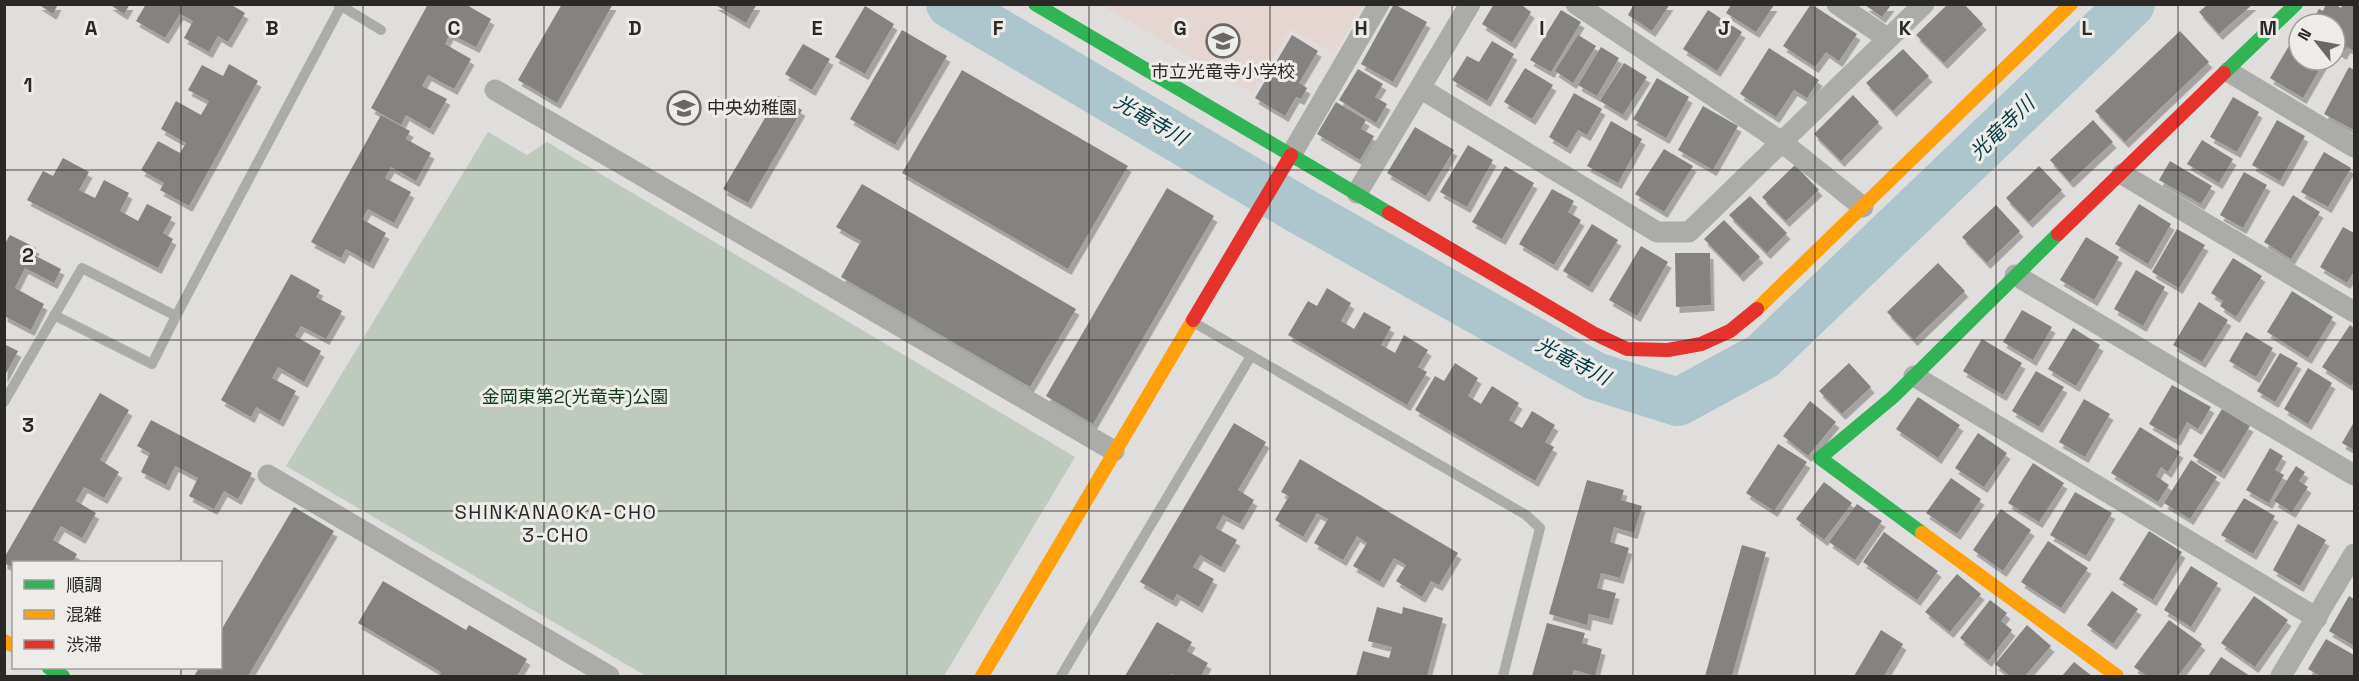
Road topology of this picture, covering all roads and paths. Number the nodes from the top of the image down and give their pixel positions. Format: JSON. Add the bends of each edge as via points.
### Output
{"nodes":[{"id":1,"x":1035,"y":4,"type":"edge"},
{"id":2,"x":1379,"y":4,"type":"edge"},
{"id":3,"x":1470,"y":4,"type":"edge"},
{"id":4,"x":1576,"y":4,"type":"edge"},
{"id":5,"x":1837,"y":4,"type":"edge"},
{"id":6,"x":1924,"y":4,"type":"edge"},
{"id":7,"x":2071,"y":4,"type":"edge"},
{"id":8,"x":2296,"y":4,"type":"edge"},
{"id":9,"x":339,"y":5,"type":"edge"},
{"id":10,"x":381,"y":30,"type":"dead end"},
{"id":11,"x":1887,"y":38,"type":"junction"},
{"id":12,"x":2229,"y":72,"type":"junction"},
{"id":13,"x":1420,"y":88,"type":"junction"},
{"id":14,"x":495,"y":90,"type":"dead end"},
{"id":15,"x":1783,"y":143,"type":"junction"},
{"id":16,"x":2355,"y":147,"type":"edge"},
{"id":17,"x":1291,"y":155,"type":"junction"},
{"id":18,"x":2122,"y":174,"type":"junction"},
{"id":19,"x":1357,"y":193,"type":"junction"},
{"id":20,"x":1863,"y":207,"type":"junction"},
{"id":21,"x":2015,"y":275,"type":"junction"},
{"id":22,"x":2355,"y":312,"type":"edge"},
{"id":23,"x":54,"y":315,"type":"junction"},
{"id":24,"x":176,"y":315,"type":"junction"},
{"id":25,"x":1191,"y":321,"type":"junction"},
{"id":26,"x":1251,"y":356,"type":"junction"},
{"id":27,"x":1914,"y":376,"type":"junction"},
{"id":28,"x":4,"y":402,"type":"edge"},
{"id":29,"x":1114,"y":451,"type":"junction"},
{"id":30,"x":268,"y":475,"type":"dead end"},
{"id":31,"x":2355,"y":475,"type":"edge"},
{"id":32,"x":2355,"y":554,"type":"edge"},
{"id":33,"x":2317,"y":618,"type":"junction"},
{"id":34,"x":609,"y":676,"type":"edge"},
{"id":35,"x":982,"y":676,"type":"edge"},
{"id":36,"x":1061,"y":676,"type":"edge"},
{"id":37,"x":1503,"y":676,"type":"edge"},
{"id":38,"x":2117,"y":676,"type":"edge"},
{"id":39,"x":2281,"y":676,"type":"edge"}],
"edges":[{"from":1,"to":17,"type":"street"},
{"from":2,"to":17,"type":"street"},
{"from":3,"to":13,"type":"street"},
{"from":4,"to":15,"type":"street"},
{"from":5,"to":11,"type":"street"},
{"from":6,"to":11,"type":"street"},
{"from":7,"to":20,"type":"street"},
{"from":8,"to":12,"type":"street"},
{"from":9,"to":10,"type":"lane"},
{"from":9,"to":24,"type":"lane"},
{"from":11,"to":15,"type":"street"},
{"from":12,"to":16,"type":"street"},
{"from":12,"to":18,"type":"street"},
{"from":13,"to":15,"type":"street","via":[[1657,232],[1689,232]]},
{"from":13,"to":19,"type":"street"},
{"from":14,"to":29,"type":"street"},
{"from":15,"to":20,"type":"street"},
{"from":17,"to":19,"type":"street"},
{"from":17,"to":25,"type":"street"},
{"from":18,"to":21,"type":"street"},
{"from":18,"to":22,"type":"street"},
{"from":19,"to":20,"type":"street","via":[[1593,333],[1627,348],[1668,350],[1701,344],[1730,331]]},
{"from":21,"to":27,"type":"street"},
{"from":21,"to":31,"type":"street"},
{"from":23,"to":24,"type":"lane","via":[[82,268]]},
{"from":23,"to":24,"type":"lane","via":[[152,363]]},
{"from":23,"to":28,"type":"lane"},
{"from":25,"to":26,"type":"lane"},
{"from":25,"to":29,"type":"street"},
{"from":26,"to":36,"type":"lane"},
{"from":26,"to":37,"type":"lane","via":[[1526,515],[1540,528]]},
{"from":27,"to":33,"type":"street"},
{"from":27,"to":38,"type":"street","via":[[1820,458]]},
{"from":29,"to":35,"type":"street"},
{"from":30,"to":34,"type":"street"},
{"from":32,"to":33,"type":"street"},
{"from":33,"to":39,"type":"street"}]}
